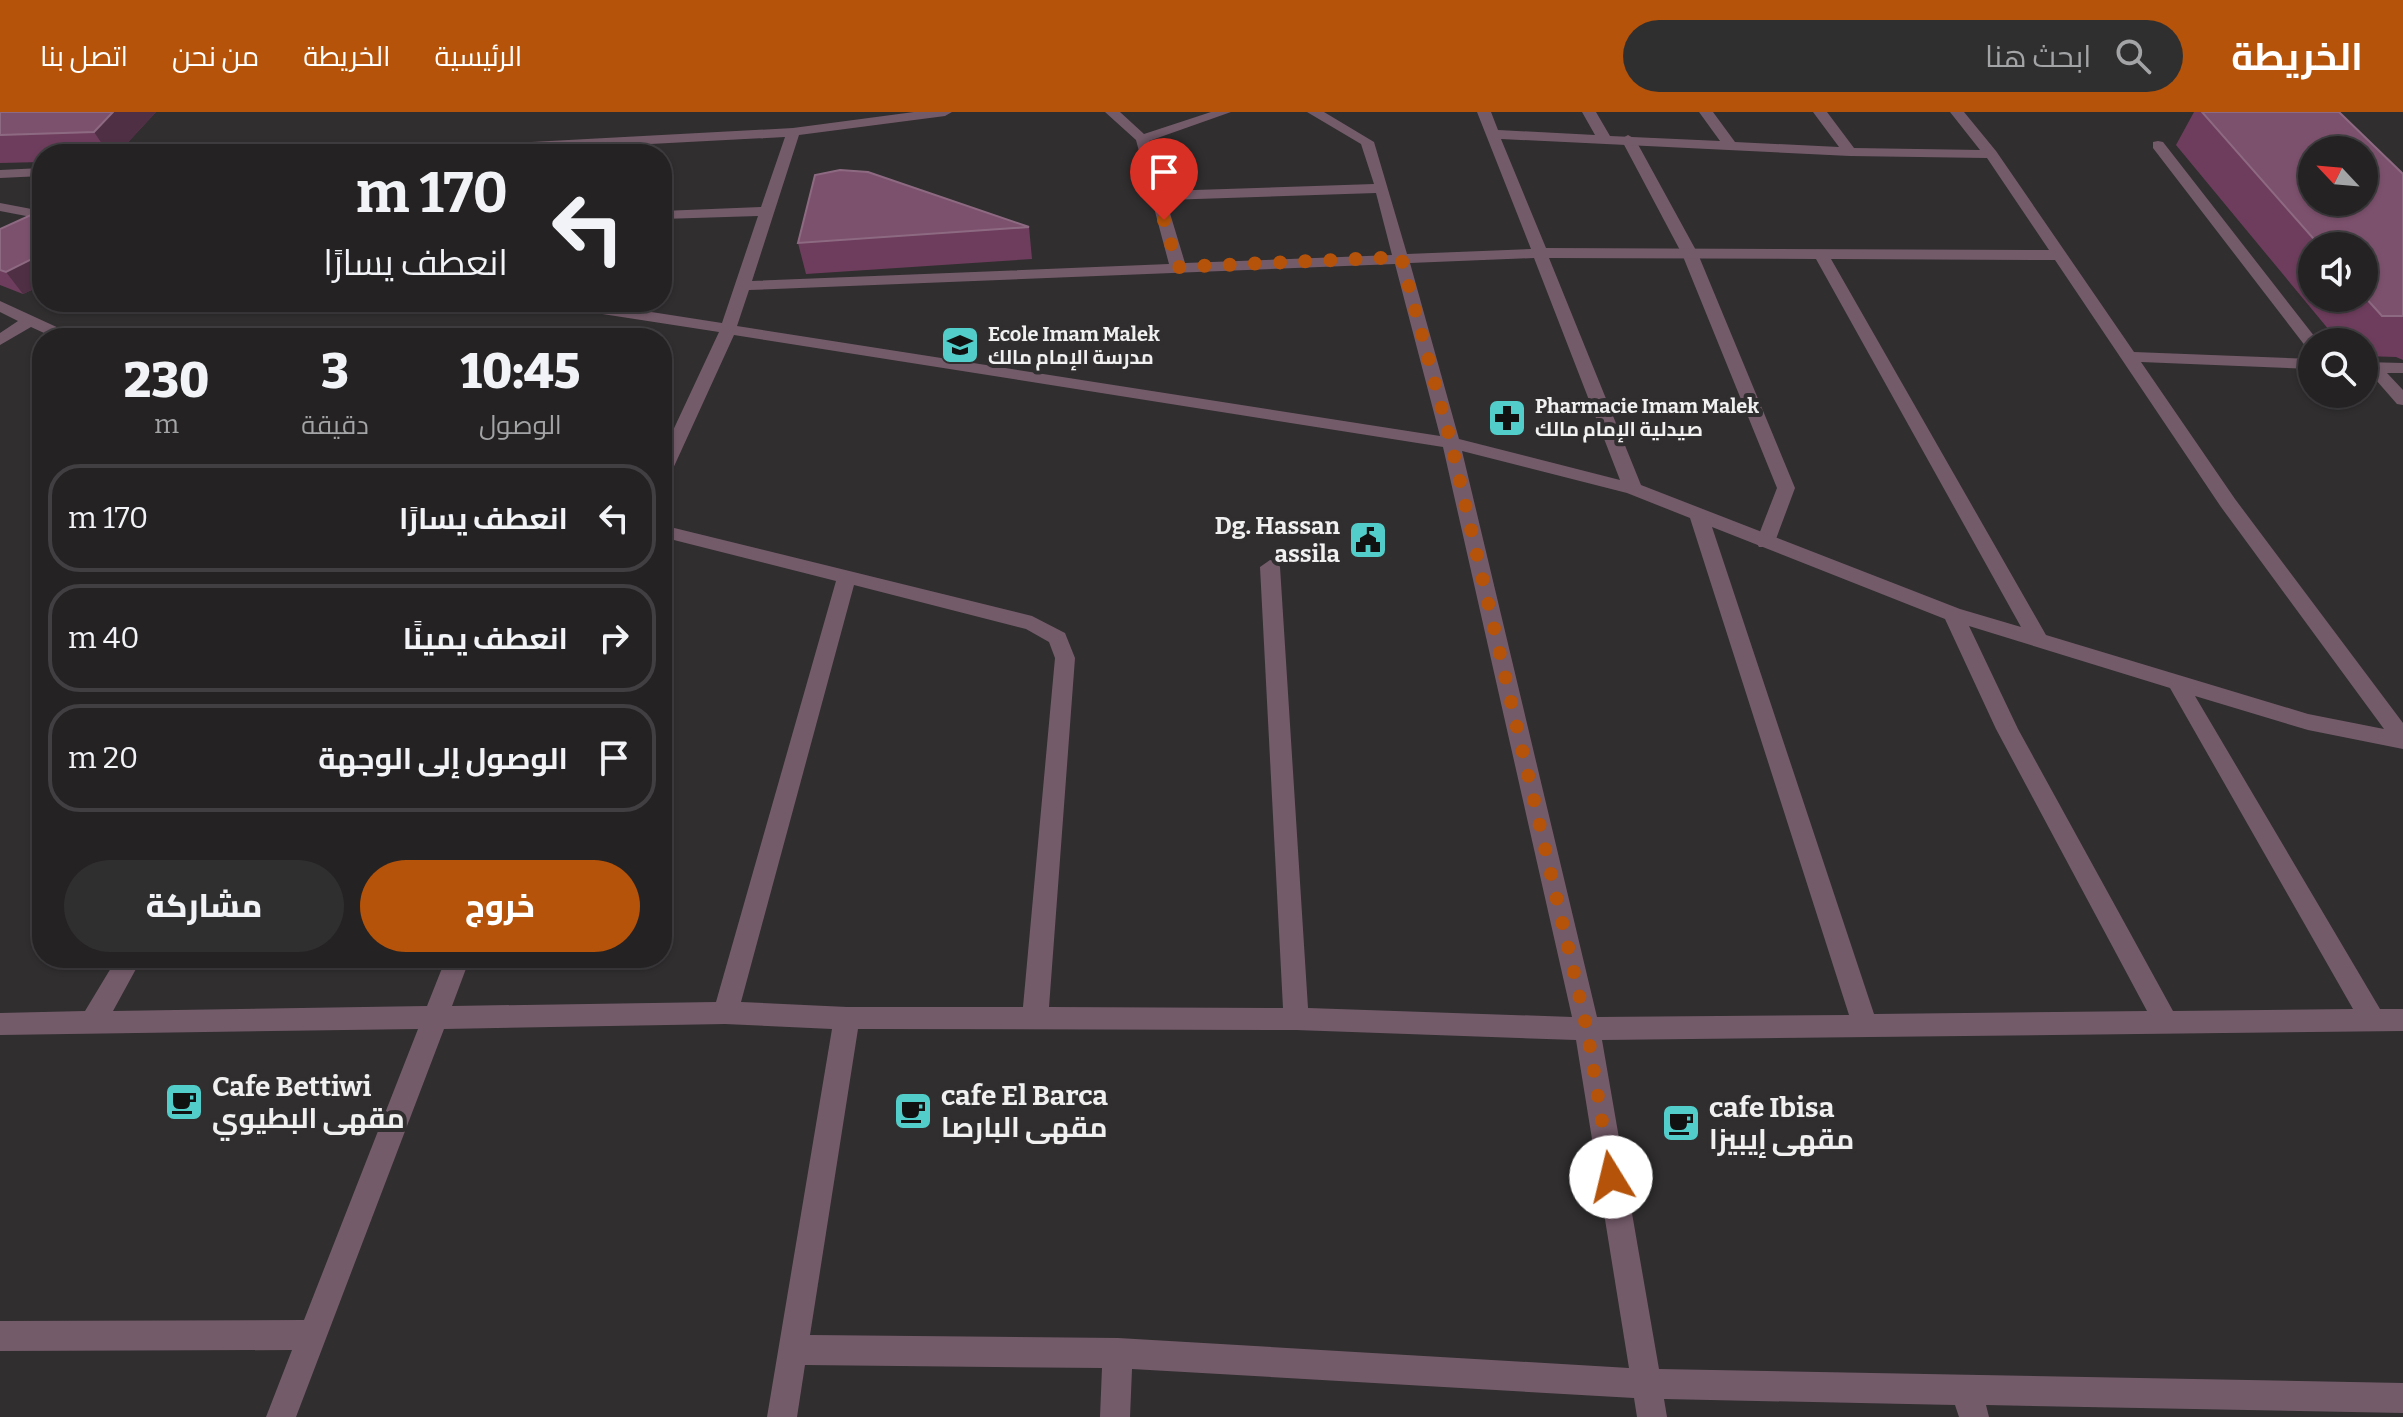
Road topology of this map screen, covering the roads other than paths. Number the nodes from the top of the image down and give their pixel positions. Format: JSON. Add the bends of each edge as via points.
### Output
{"nodes":[{"id":1,"x":945,"y":112,"type":"edge"},
{"id":2,"x":1112,"y":112,"type":"edge"},
{"id":3,"x":1224,"y":112,"type":"edge"},
{"id":4,"x":1314,"y":112,"type":"edge"},
{"id":5,"x":1484,"y":112,"type":"edge"},
{"id":6,"x":1589,"y":112,"type":"edge"},
{"id":7,"x":1706,"y":112,"type":"edge"},
{"id":8,"x":1820,"y":112,"type":"edge"},
{"id":9,"x":1957,"y":112,"type":"edge"},
{"id":10,"x":793,"y":132,"type":"junction"},
{"id":11,"x":1493,"y":134,"type":"junction"},
{"id":12,"x":1604,"y":138,"type":"junction"},
{"id":13,"x":1142,"y":139,"type":"junction"},
{"id":14,"x":1628,"y":139,"type":"junction"},
{"id":15,"x":604,"y":144,"type":"edge"},
{"id":16,"x":1730,"y":145,"type":"junction"},
{"id":17,"x":2158,"y":145,"type":"dead end"},
{"id":18,"x":1850,"y":152,"type":"junction"},
{"id":19,"x":1991,"y":154,"type":"junction"},
{"id":20,"x":32,"y":172,"type":"edge"},
{"id":21,"x":0,"y":174,"type":"edge"},
{"id":22,"x":1382,"y":188,"type":"junction"},
{"id":23,"x":1156,"y":196,"type":"junction"},
{"id":24,"x":0,"y":207,"type":"edge"},
{"id":25,"x":769,"y":211,"type":"junction"},
{"id":26,"x":32,"y":213,"type":"edge"},
{"id":27,"x":672,"y":215,"type":"edge"},
{"id":28,"x":1542,"y":253,"type":"junction"},
{"id":29,"x":1690,"y":254,"type":"junction"},
{"id":30,"x":1821,"y":254,"type":"junction"},
{"id":31,"x":2059,"y":255,"type":"junction"},
{"id":32,"x":1401,"y":257,"type":"junction"},
{"id":33,"x":1178,"y":267,"type":"junction"},
{"id":34,"x":741,"y":286,"type":"junction"},
{"id":35,"x":0,"y":306,"type":"edge"},
{"id":36,"x":616,"y":312,"type":"edge"},
{"id":37,"x":30,"y":320,"type":"junction"},
{"id":38,"x":47,"y":328,"type":"edge"},
{"id":39,"x":2300,"y":328,"type":"edge"},
{"id":40,"x":728,"y":331,"type":"junction"},
{"id":41,"x":0,"y":340,"type":"edge"},
{"id":42,"x":2128,"y":357,"type":"junction"},
{"id":43,"x":2298,"y":363,"type":"edge"},
{"id":44,"x":2378,"y":367,"type":"edge"},
{"id":45,"x":2403,"y":368,"type":"edge"},
{"id":46,"x":2378,"y":376,"type":"edge"},
{"id":47,"x":2403,"y":400,"type":"edge"},
{"id":48,"x":1451,"y":443,"type":"junction"},
{"id":49,"x":672,"y":451,"type":"edge"},
{"id":50,"x":1633,"y":489,"type":"junction"},
{"id":51,"x":1699,"y":516,"type":"junction"},
{"id":52,"x":672,"y":534,"type":"edge"},
{"id":53,"x":1766,"y":542,"type":"junction"},
{"id":54,"x":1270,"y":567,"type":"dead end"},
{"id":55,"x":846,"y":579,"type":"junction"},
{"id":56,"x":1953,"y":614,"type":"junction"},
{"id":57,"x":2039,"y":641,"type":"junction"},
{"id":58,"x":2178,"y":684,"type":"junction"},
{"id":59,"x":2403,"y":740,"type":"edge"},
{"id":60,"x":124,"y":968,"type":"edge"},
{"id":61,"x":454,"y":968,"type":"edge"},
{"id":62,"x":725,"y":1013,"type":"junction"},
{"id":63,"x":434,"y":1018,"type":"junction"},
{"id":64,"x":847,"y":1018,"type":"junction"},
{"id":65,"x":2372,"y":1018,"type":"junction"},
{"id":66,"x":1035,"y":1019,"type":"junction"},
{"id":67,"x":1296,"y":1019,"type":"junction"},
{"id":68,"x":2403,"y":1020,"type":"edge"},
{"id":69,"x":92,"y":1023,"type":"junction"},
{"id":70,"x":2166,"y":1023,"type":"junction"},
{"id":71,"x":0,"y":1024,"type":"edge"},
{"id":72,"x":1865,"y":1026,"type":"junction"},
{"id":73,"x":1587,"y":1029,"type":"junction"},
{"id":74,"x":315,"y":1335,"type":"junction"},
{"id":75,"x":0,"y":1336,"type":"edge"},
{"id":76,"x":795,"y":1350,"type":"junction"},
{"id":77,"x":1118,"y":1353,"type":"junction"},
{"id":78,"x":1645,"y":1384,"type":"junction"},
{"id":79,"x":2403,"y":1398,"type":"edge"},
{"id":80,"x":1970,"y":1404,"type":"edge"},
{"id":81,"x":2308,"y":1407,"type":"edge"},
{"id":82,"x":281,"y":1417,"type":"edge"},
{"id":83,"x":782,"y":1417,"type":"edge"},
{"id":84,"x":1115,"y":1417,"type":"edge"},
{"id":85,"x":1652,"y":1417,"type":"edge"}],
"edges":[{"from":1,"to":10,"type":"street"},
{"from":2,"to":13,"type":"street"},
{"from":3,"to":13,"type":"street"},
{"from":4,"to":22,"type":"street","via":[[1367,142]]},
{"from":5,"to":11,"type":"street"},
{"from":6,"to":12,"type":"street"},
{"from":7,"to":16,"type":"street"},
{"from":8,"to":18,"type":"street"},
{"from":9,"to":19,"type":"street"},
{"from":10,"to":15,"type":"street","via":[[756,128]]},
{"from":10,"to":25,"type":"street"},
{"from":11,"to":12,"type":"street"},
{"from":11,"to":28,"type":"street"},
{"from":12,"to":14,"type":"street"},
{"from":13,"to":23,"type":"street"},
{"from":14,"to":16,"type":"street"},
{"from":14,"to":29,"type":"street"},
{"from":16,"to":18,"type":"street"},
{"from":17,"to":39,"type":"street"},
{"from":18,"to":19,"type":"street"},
{"from":19,"to":31,"type":"street"},
{"from":20,"to":21,"type":"street"},
{"from":22,"to":23,"type":"street"},
{"from":22,"to":32,"type":"street"},
{"from":23,"to":33,"type":"street"},
{"from":24,"to":26,"type":"street"},
{"from":25,"to":27,"type":"street"},
{"from":25,"to":34,"type":"street"},
{"from":28,"to":29,"type":"street"},
{"from":28,"to":32,"type":"street"},
{"from":28,"to":50,"type":"street"},
{"from":29,"to":30,"type":"street"},
{"from":29,"to":53,"type":"street","via":[[1786,488]]},
{"from":30,"to":31,"type":"street"},
{"from":30,"to":57,"type":"street"},
{"from":31,"to":42,"type":"street"},
{"from":32,"to":33,"type":"street"},
{"from":32,"to":48,"type":"street"},
{"from":33,"to":34,"type":"street"},
{"from":34,"to":40,"type":"street"},
{"from":35,"to":37,"type":"street"},
{"from":36,"to":40,"type":"street"},
{"from":37,"to":38,"type":"street"},
{"from":37,"to":41,"type":"street"},
{"from":40,"to":48,"type":"street"},
{"from":40,"to":49,"type":"street"},
{"from":42,"to":43,"type":"street"},
{"from":42,"to":59,"type":"street"},
{"from":44,"to":45,"type":"street"},
{"from":46,"to":47,"type":"street"},
{"from":48,"to":50,"type":"street"},
{"from":48,"to":73,"type":"street"},
{"from":50,"to":51,"type":"street"},
{"from":51,"to":53,"type":"street"},
{"from":51,"to":72,"type":"street"},
{"from":52,"to":55,"type":"street"},
{"from":53,"to":56,"type":"street"},
{"from":54,"to":67,"type":"street"},
{"from":55,"to":62,"type":"street"},
{"from":55,"to":66,"type":"street","via":[[1032,623],[1058,638],[1065,658]]},
{"from":56,"to":57,"type":"street"},
{"from":56,"to":70,"type":"street","via":[[2007,729]]},
{"from":57,"to":58,"type":"street"},
{"from":58,"to":59,"type":"street","via":[[2308,722]]},
{"from":58,"to":65,"type":"street"},
{"from":60,"to":69,"type":"street"},
{"from":61,"to":63,"type":"street"},
{"from":62,"to":63,"type":"street"},
{"from":62,"to":64,"type":"street"},
{"from":63,"to":69,"type":"street"},
{"from":63,"to":74,"type":"street"},
{"from":64,"to":66,"type":"street"},
{"from":64,"to":76,"type":"street"},
{"from":65,"to":68,"type":"street"},
{"from":65,"to":70,"type":"street"},
{"from":66,"to":67,"type":"street"},
{"from":67,"to":73,"type":"street"},
{"from":69,"to":71,"type":"street"},
{"from":70,"to":72,"type":"street"},
{"from":72,"to":73,"type":"street"},
{"from":73,"to":78,"type":"street"},
{"from":74,"to":75,"type":"street"},
{"from":74,"to":82,"type":"street"},
{"from":76,"to":77,"type":"street"},
{"from":76,"to":83,"type":"street"},
{"from":77,"to":78,"type":"street"},
{"from":77,"to":84,"type":"street"},
{"from":78,"to":80,"type":"street"},
{"from":78,"to":85,"type":"street"},
{"from":79,"to":81,"type":"street"},
{"from":80,"to":81,"type":"street"}]}
